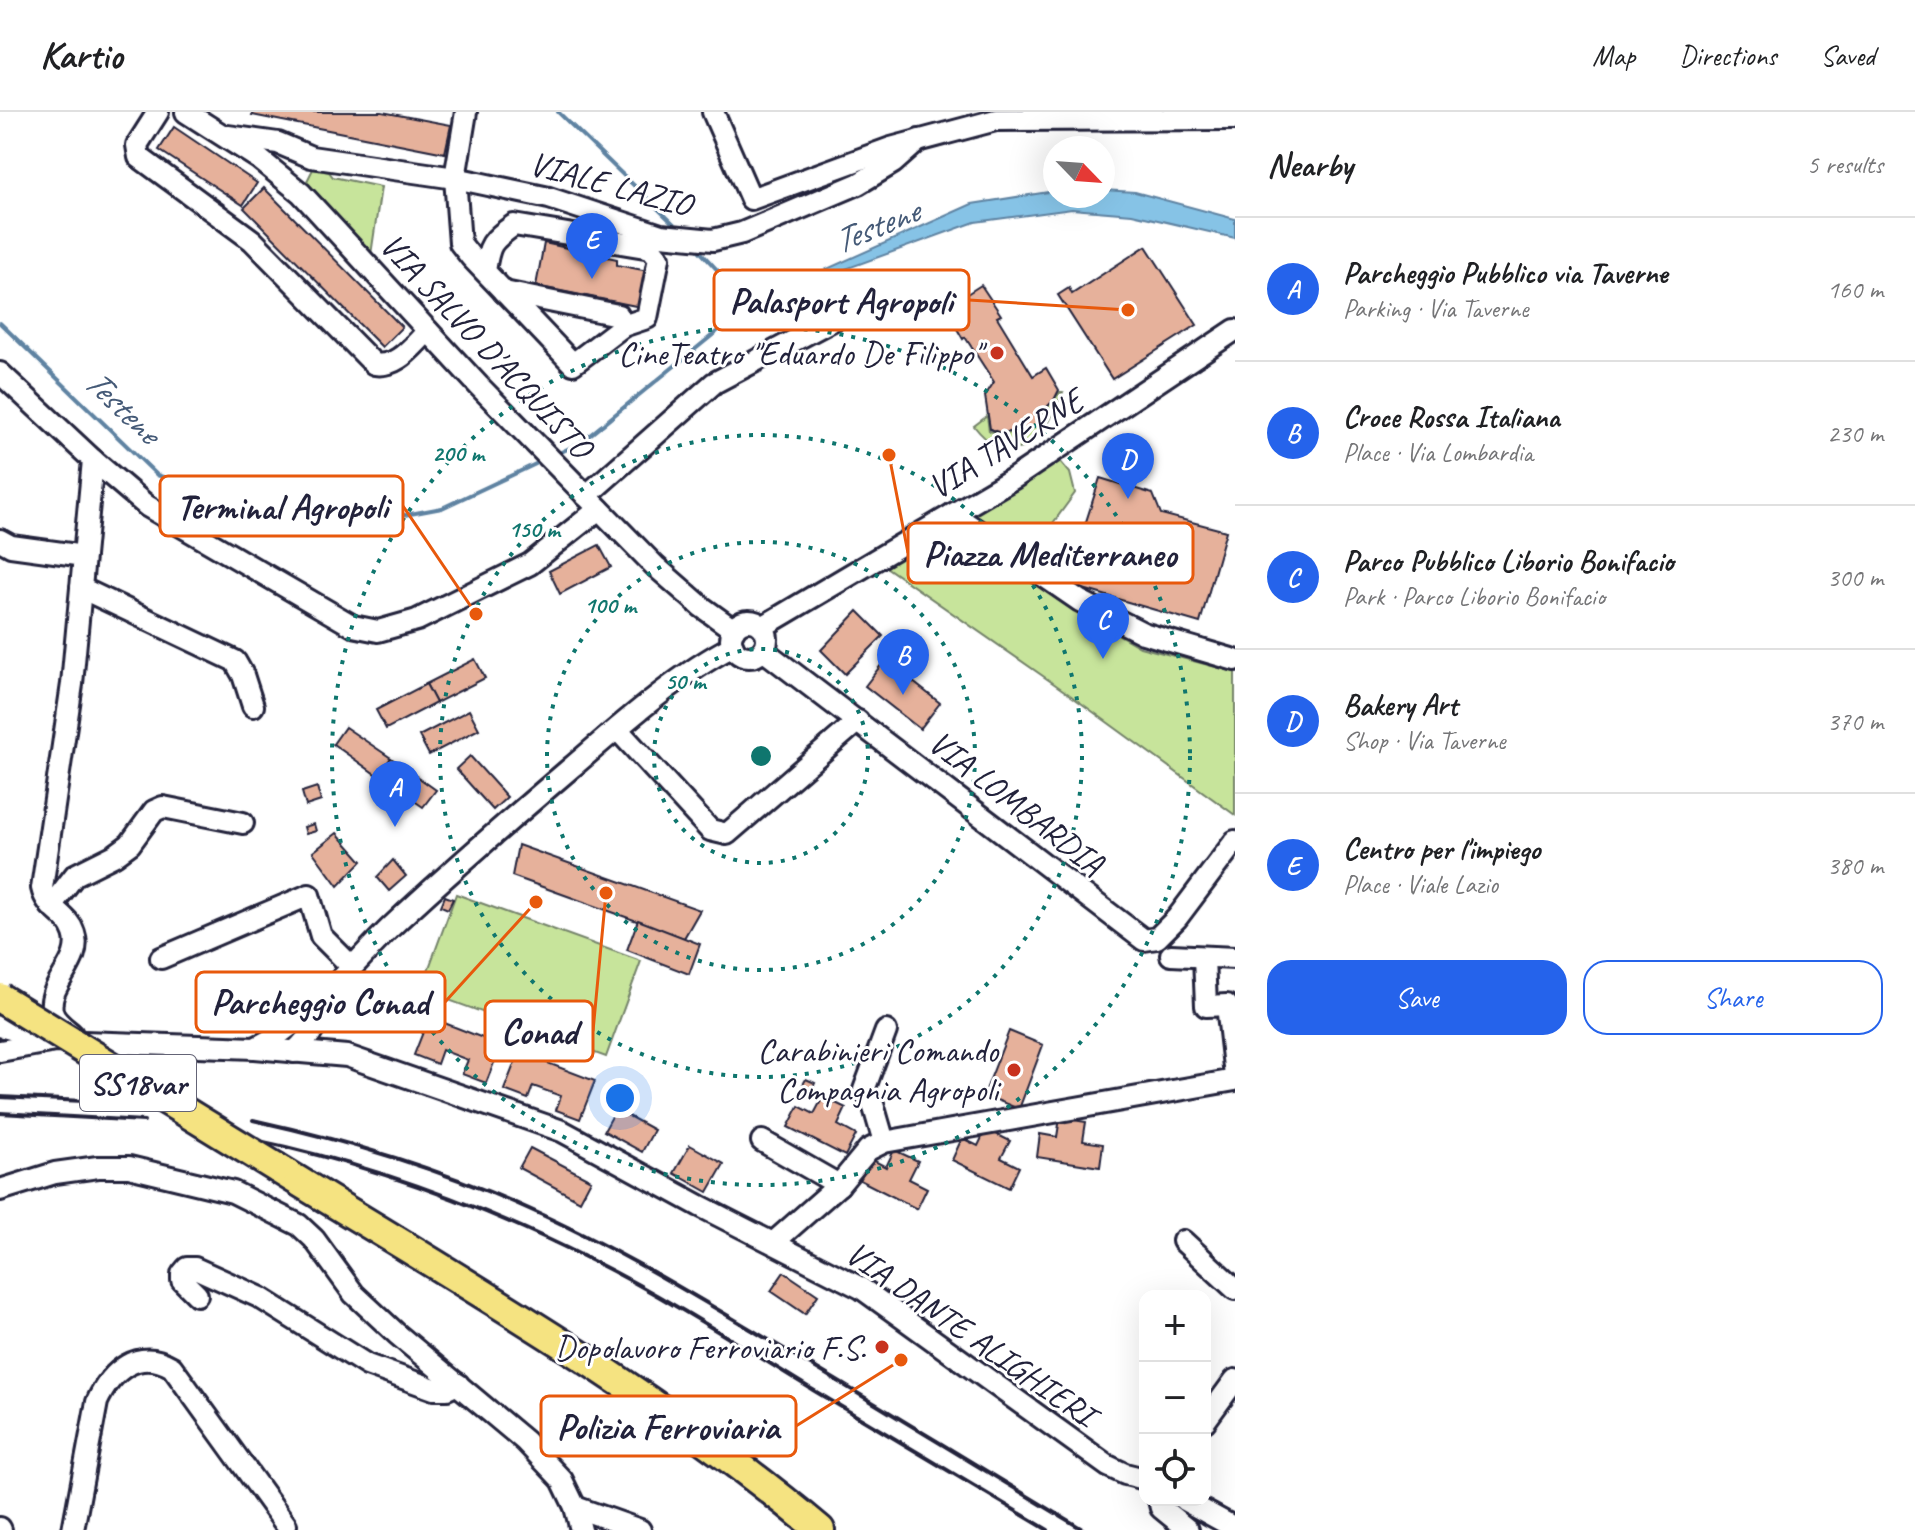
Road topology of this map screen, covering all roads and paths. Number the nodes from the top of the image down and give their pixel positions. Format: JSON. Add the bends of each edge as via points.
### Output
{"nodes":[{"id":1,"x":158,"y":112,"type":"edge"},
{"id":2,"x":186,"y":112,"type":"edge"},
{"id":3,"x":466,"y":112,"type":"edge"},
{"id":4,"x":713,"y":112,"type":"edge"},
{"id":5,"x":1032,"y":116,"type":"edge"},
{"id":6,"x":1235,"y":119,"type":"edge"},
{"id":7,"x":224,"y":135,"type":"junction"},
{"id":8,"x":919,"y":140,"type":"junction"},
{"id":9,"x":302,"y":153,"type":"junction"},
{"id":10,"x":258,"y":158,"type":"junction"},
{"id":11,"x":275,"y":172,"type":"junction"},
{"id":12,"x":455,"y":178,"type":"junction"},
{"id":13,"x":301,"y":193,"type":"junction"},
{"id":14,"x":458,"y":233,"type":"junction"},
{"id":15,"x":494,"y":239,"type":"junction"},
{"id":16,"x":485,"y":271,"type":"junction"},
{"id":17,"x":504,"y":292,"type":"junction"},
{"id":18,"x":865,"y":303,"type":"dead end"},
{"id":19,"x":623,"y":326,"type":"junction"},
{"id":20,"x":428,"y":331,"type":"junction"},
{"id":21,"x":1234,"y":333,"type":"edge"},
{"id":22,"x":0,"y":373,"type":"edge"},
{"id":23,"x":93,"y":460,"type":"junction"},
{"id":24,"x":589,"y":499,"type":"junction"},
{"id":25,"x":953,"y":514,"type":"junction"},
{"id":26,"x":0,"y":540,"type":"edge"},
{"id":27,"x":84,"y":556,"type":"junction"},
{"id":28,"x":81,"y":588,"type":"junction"},
{"id":29,"x":762,"y":627,"type":"junction"},
{"id":30,"x":733,"y":638,"type":"junction"},
{"id":31,"x":763,"y":650,"type":"junction"},
{"id":32,"x":1235,"y":660,"type":"edge"},
{"id":33,"x":253,"y":706,"type":"dead end"},
{"id":34,"x":858,"y":721,"type":"junction"},
{"id":35,"x":617,"y":729,"type":"junction"},
{"id":36,"x":243,"y":823,"type":"dead end"},
{"id":37,"x":1235,"y":841,"type":"edge"},
{"id":38,"x":51,"y":906,"type":"junction"},
{"id":39,"x":1171,"y":955,"type":"dead end"},
{"id":40,"x":1204,"y":957,"type":"junction"},
{"id":41,"x":161,"y":958,"type":"dead end"},
{"id":42,"x":1235,"y":958,"type":"edge"},
{"id":43,"x":351,"y":966,"type":"junction"},
{"id":44,"x":0,"y":998,"type":"edge"},
{"id":45,"x":312,"y":1016,"type":"junction"},
{"id":46,"x":0,"y":1026,"type":"edge"},
{"id":47,"x":886,"y":1031,"type":"dead end"},
{"id":48,"x":55,"y":1041,"type":"junction"},
{"id":49,"x":81,"y":1042,"type":"junction"},
{"id":50,"x":255,"y":1048,"type":"junction"},
{"id":51,"x":0,"y":1051,"type":"edge"},
{"id":52,"x":294,"y":1052,"type":"junction"},
{"id":53,"x":347,"y":1056,"type":"junction"},
{"id":54,"x":1235,"y":1078,"type":"edge"},
{"id":55,"x":762,"y":1141,"type":"dead end"},
{"id":56,"x":884,"y":1142,"type":"junction"},
{"id":57,"x":839,"y":1185,"type":"junction"},
{"id":58,"x":0,"y":1190,"type":"edge"},
{"id":59,"x":1183,"y":1241,"type":"dead end"},
{"id":60,"x":773,"y":1243,"type":"junction"},
{"id":61,"x":1235,"y":1289,"type":"edge"},
{"id":62,"x":197,"y":1295,"type":"dead end"},
{"id":63,"x":1235,"y":1380,"type":"edge"},
{"id":64,"x":458,"y":1384,"type":"junction"},
{"id":65,"x":1211,"y":1413,"type":"edge"},
{"id":66,"x":1139,"y":1477,"type":"edge"},
{"id":67,"x":1160,"y":1506,"type":"edge"},
{"id":68,"x":1195,"y":1506,"type":"edge"},
{"id":69,"x":575,"y":1507,"type":"junction"},
{"id":70,"x":286,"y":1525,"type":"dead end"},
{"id":71,"x":1235,"y":1528,"type":"edge"},
{"id":72,"x":73,"y":1530,"type":"edge"},
{"id":73,"x":581,"y":1530,"type":"edge"},
{"id":74,"x":640,"y":1530,"type":"edge"},
{"id":75,"x":820,"y":1530,"type":"edge"},
{"id":76,"x":1188,"y":1530,"type":"edge"}],
"edges":[{"from":1,"to":20,"type":"street","via":[[137,145],[139,157],[252,240],[374,364],[394,363]]},
{"from":2,"to":7,"type":"street","name":"VIA SALVO D'ACQUISTO"},
{"from":3,"to":12,"type":"street"},
{"from":4,"to":8,"type":"street","name":"VIALE LAZIO","via":[[751,199]]},
{"from":5,"to":6,"type":"street","name":"VIALE LAZIO"},
{"from":5,"to":8,"type":"street","name":"VIALE LAZIO"},
{"from":7,"to":9,"type":"street","name":"VIALE LAZIO","via":[[278,143]]},
{"from":7,"to":10,"type":"street","name":"VIA SALVO D'ACQUISTO"},
{"from":8,"to":12,"type":"street","name":"VIALE LAZIO","via":[[858,184],[713,240],[661,235],[549,198]]},
{"from":9,"to":10,"type":"street","name":"VIALE LAZIO"},
{"from":9,"to":11,"type":"street"},
{"from":9,"to":12,"type":"street","name":"VIALE LAZIO"},
{"from":9,"to":13,"type":"street"},
{"from":10,"to":11,"type":"street","name":"VIA SALVO D'ACQUISTO"},
{"from":11,"to":13,"type":"street","name":"VIA SALVO D'ACQUISTO"},
{"from":12,"to":14,"type":"street"},
{"from":13,"to":20,"type":"street","name":"VIA SALVO D'ACQUISTO"},
{"from":14,"to":15,"type":"street"},
{"from":14,"to":16,"type":"street","via":[[460,243]]},
{"from":15,"to":16,"type":"street"},
{"from":15,"to":19,"type":"street","via":[[514,225],[651,248],[659,258],[647,318]]},
{"from":16,"to":17,"type":"street"},
{"from":17,"to":19,"type":"street","via":[[618,315]]},
{"from":17,"to":19,"type":"street","via":[[573,364]]},
{"from":18,"to":24,"type":"street","via":[[714,383]]},
{"from":20,"to":24,"type":"street","name":"VIA SALVO D'ACQUISTO"},
{"from":21,"to":25,"type":"street","name":"VIA TAVERNE"},
{"from":22,"to":23,"type":"street"},
{"from":23,"to":24,"type":"street","via":[[147,506],[185,529],[353,626],[378,631],[417,620],[530,564]]},
{"from":23,"to":27,"type":"street"},
{"from":24,"to":30,"type":"street","name":"VIA SALVO D'ACQUISTO"},
{"from":25,"to":29,"type":"street","name":"VIA TAVERNE"},
{"from":25,"to":32,"type":"street","via":[[1080,601],[1143,633]]},
{"from":26,"to":27,"type":"street"},
{"from":27,"to":28,"type":"street"},
{"from":28,"to":33,"type":"street","via":[[235,661]]},
{"from":28,"to":38,"type":"street","via":[[42,888]]},
{"from":29,"to":30,"type":"street","via":[[747,622]]},
{"from":29,"to":31,"type":"street","via":[[767,641]]},
{"from":30,"to":31,"type":"street","via":[[744,656]]},
{"from":30,"to":35,"type":"street"},
{"from":31,"to":34,"type":"street","name":"VIA LOMBARDIA"},
{"from":34,"to":35,"type":"street","via":[[727,834],[710,830]]},
{"from":34,"to":37,"type":"street","name":"VIA LOMBARDIA","via":[[1144,940],[1157,938],[1177,918]]},
{"from":35,"to":43,"type":"street","via":[[452,870]]},
{"from":36,"to":38,"type":"street","via":[[163,807],[154,811],[130,844],[75,875]]},
{"from":38,"to":49,"type":"street","via":[[74,932],[77,947],[51,1010]]},
{"from":39,"to":40,"type":"street"},
{"from":40,"to":42,"type":"street"},
{"from":40,"to":54,"type":"street","via":[[1206,1006],[1227,1005]]},
{"from":41,"to":43,"type":"street","via":[[309,895],[321,936]]},
{"from":43,"to":45,"type":"street"},
{"from":44,"to":75,"type":"highway","number":"SS18var","bridge":true,"via":[[515,1314],[743,1469]]},
{"from":45,"to":50,"type":"street"},
{"from":45,"to":52,"type":"street","via":[[309,1039]]},
{"from":45,"to":53,"type":"street"},
{"from":46,"to":48,"type":"street"},
{"from":47,"to":56,"type":"street","via":[[864,1090]]},
{"from":48,"to":49,"type":"street","name":"VIA DANTE ALIGHIERI"},
{"from":48,"to":51,"type":"street"},
{"from":49,"to":50,"type":"street","name":"VIA DANTE ALIGHIERI"},
{"from":50,"to":52,"type":"street","name":"VIA DANTE ALIGHIERI"},
{"from":52,"to":53,"type":"street","name":"VIA DANTE ALIGHIERI"},
{"from":53,"to":60,"type":"street","name":"VIA DANTE ALIGHIERI","via":[[562,1131]]},
{"from":54,"to":56,"type":"street"},
{"from":55,"to":57,"type":"street"},
{"from":56,"to":57,"type":"street","via":[[868,1150]]},
{"from":57,"to":60,"type":"street"},
{"from":58,"to":64,"type":"street","via":[[55,1173],[129,1167],[233,1192],[299,1225],[354,1294]]},
{"from":59,"to":61,"type":"street"},
{"from":60,"to":66,"type":"street","name":"VIA DANTE ALIGHIERI","via":[[861,1288],[1108,1466]]},
{"from":62,"to":64,"type":"street","via":[[182,1280],[187,1268],[259,1297],[367,1365],[434,1389]]},
{"from":63,"to":65,"type":"street"},
{"from":64,"to":69,"type":"street","via":[[562,1480]]},
{"from":67,"to":76,"type":"street"},
{"from":68,"to":71,"type":"street"},
{"from":69,"to":73,"type":"street"},
{"from":69,"to":74,"type":"street"},
{"from":70,"to":72,"type":"street","via":[[172,1367],[148,1358],[122,1368],[97,1402]]}]}
